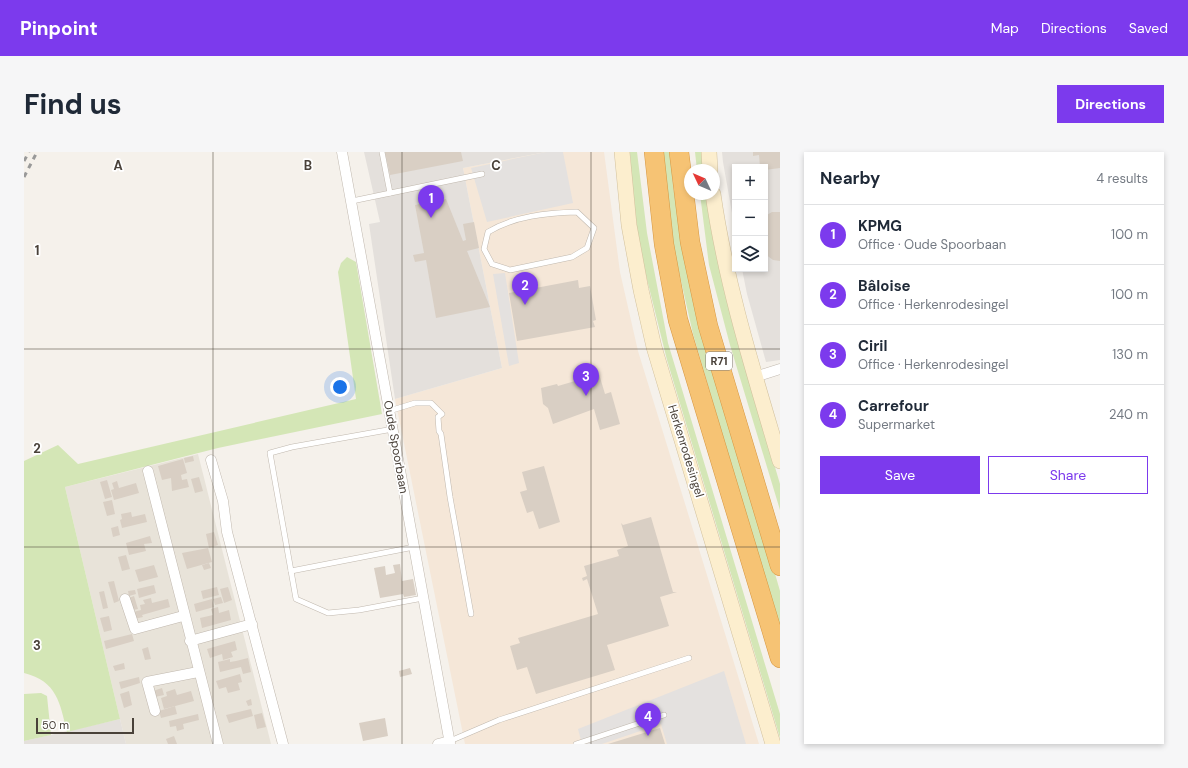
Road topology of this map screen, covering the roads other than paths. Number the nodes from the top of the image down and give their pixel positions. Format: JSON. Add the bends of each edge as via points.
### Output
{"nodes":[{"id":1,"x":342,"y":152,"type":"edge"},
{"id":2,"x":382,"y":152,"type":"edge"},
{"id":3,"x":622,"y":152,"type":"edge"},
{"id":4,"x":654,"y":152,"type":"edge"},
{"id":5,"x":679,"y":152,"type":"edge"},
{"id":6,"x":709,"y":152,"type":"edge"},
{"id":7,"x":710,"y":164,"type":"edge"},
{"id":8,"x":482,"y":174,"type":"dead end"},
{"id":9,"x":390,"y":193,"type":"junction"},
{"id":10,"x":714,"y":200,"type":"edge"},
{"id":11,"x":352,"y":201,"type":"junction"},
{"id":12,"x":594,"y":228,"type":"joint"},
{"id":13,"x":780,"y":369,"type":"edge"},
{"id":14,"x":755,"y":377,"type":"junction"},
{"id":15,"x":389,"y":411,"type":"junction"},
{"id":16,"x":393,"y":429,"type":"junction"},
{"id":17,"x":211,"y":460,"type":"dead end"},
{"id":18,"x":780,"y":461,"type":"edge"},
{"id":19,"x":148,"y":471,"type":"dead end"},
{"id":20,"x":414,"y":547,"type":"junction"},
{"id":21,"x":780,"y":566,"type":"edge"},
{"id":22,"x":291,"y":571,"type":"junction"},
{"id":23,"x":423,"y":598,"type":"junction"},
{"id":24,"x":125,"y":599,"type":"dead end"},
{"id":25,"x":471,"y":614,"type":"dead end"},
{"id":26,"x":183,"y":616,"type":"junction"},
{"id":27,"x":252,"y":624,"type":"junction"},
{"id":28,"x":190,"y":641,"type":"junction"},
{"id":29,"x":689,"y":658,"type":"dead end"},
{"id":30,"x":780,"y":658,"type":"edge"},
{"id":31,"x":198,"y":672,"type":"junction"},
{"id":32,"x":155,"y":711,"type":"dead end"},
{"id":33,"x":664,"y":715,"type":"dead end"},
{"id":34,"x":450,"y":743,"type":"edge"},
{"id":35,"x":218,"y":744,"type":"edge"},
{"id":36,"x":283,"y":744,"type":"edge"},
{"id":37,"x":438,"y":744,"type":"edge"},
{"id":38,"x":576,"y":744,"type":"edge"},
{"id":39,"x":774,"y":744,"type":"edge"}],
"edges":[{"from":1,"to":11,"type":"street","name":"Oude Spoorbaan"},
{"from":2,"to":9,"type":"lane"},
{"from":3,"to":39,"type":"street","name":"Herkenrodesingel","via":[[629,225],[654,347]]},
{"from":4,"to":30,"type":"highway","number":"R71","via":[[664,244],[678,320]]},
{"from":5,"to":21,"type":"highway","number":"R71","via":[[690,242],[708,326]]},
{"from":6,"to":7,"type":"street"},
{"from":8,"to":9,"type":"lane"},
{"from":9,"to":11,"type":"lane"},
{"from":10,"to":14,"type":"street","via":[[719,233]]},
{"from":11,"to":15,"type":"street","name":"Oude Spoorbaan"},
{"from":12,"to":12,"type":"lane","via":[[577,212],[530,217],[498,225],[488,232],[484,249],[492,264],[510,270],[572,257],[587,248]]},
{"from":13,"to":14,"type":"street"},
{"from":14,"to":18,"type":"street"},
{"from":15,"to":16,"type":"street","name":"Oude Spoorbaan"},
{"from":15,"to":25,"type":"lane","via":[[415,403],[431,403],[442,414],[438,417],[439,431]]},
{"from":16,"to":20,"type":"street","name":"Oude Spoorbaan"},
{"from":16,"to":22,"type":"lane","via":[[270,453]]},
{"from":17,"to":27,"type":"street"},
{"from":19,"to":26,"type":"street"},
{"from":20,"to":22,"type":"lane"},
{"from":20,"to":23,"type":"street","name":"Oude Spoorbaan"},
{"from":22,"to":23,"type":"lane","via":[[296,599],[328,613]]},
{"from":23,"to":34,"type":"street","name":"Oude Spoorbaan"},
{"from":24,"to":26,"type":"street","via":[[135,629]]},
{"from":26,"to":28,"type":"street"},
{"from":27,"to":28,"type":"street"},
{"from":27,"to":36,"type":"street"},
{"from":28,"to":31,"type":"street"},
{"from":29,"to":34,"type":"lane","via":[[499,720]]},
{"from":31,"to":32,"type":"street","via":[[147,682]]},
{"from":31,"to":35,"type":"street"},
{"from":33,"to":38,"type":"lane"},
{"from":34,"to":37,"type":"street"}]}
